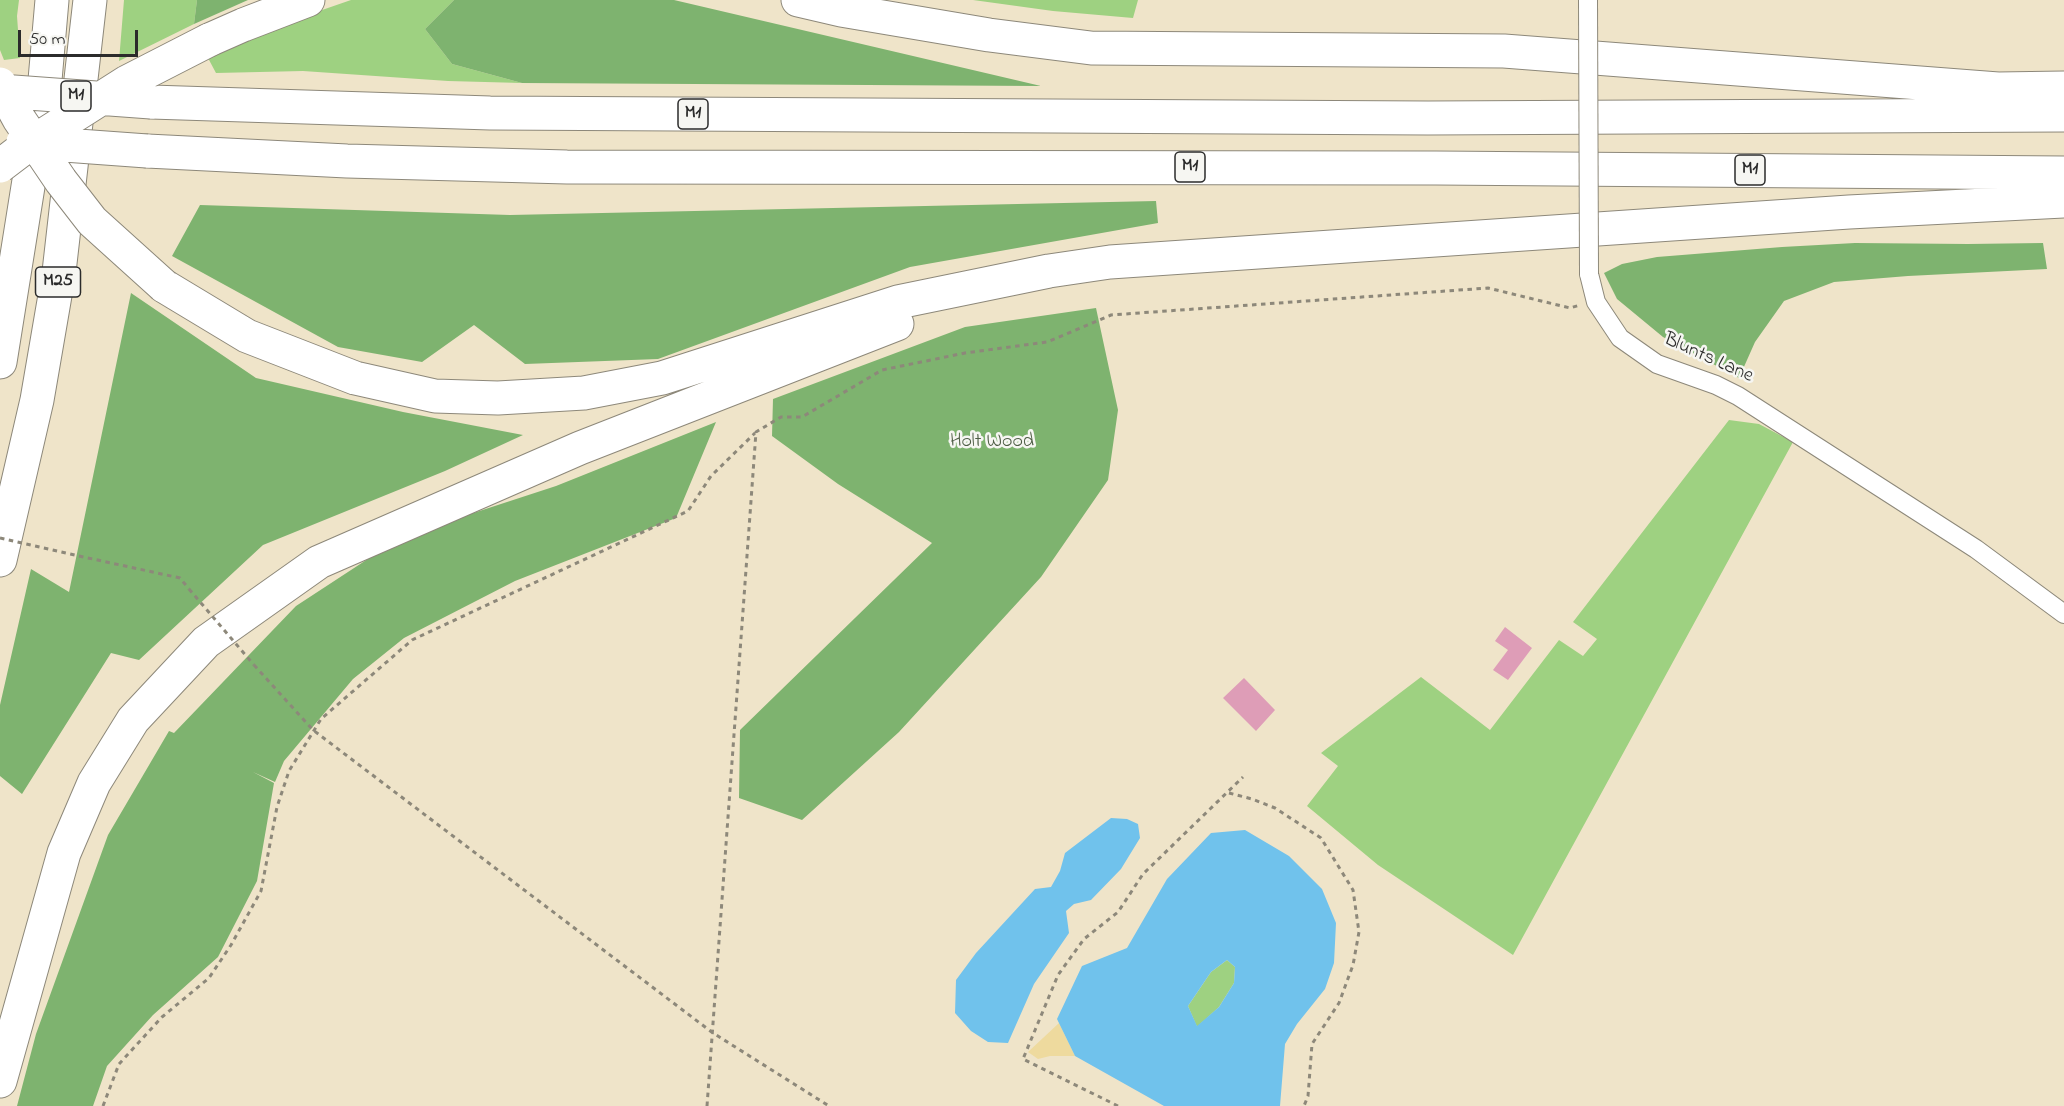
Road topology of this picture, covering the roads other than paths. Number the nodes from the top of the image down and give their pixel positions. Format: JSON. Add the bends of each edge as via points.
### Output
{"nodes":[{"id":1,"x":52,"y":0,"type":"edge"},
{"id":2,"x":90,"y":0,"type":"edge"},
{"id":3,"x":308,"y":0,"type":"edge"},
{"id":4,"x":798,"y":0,"type":"edge"},
{"id":5,"x":875,"y":0,"type":"edge"},
{"id":6,"x":1588,"y":0,"type":"edge"},
{"id":7,"x":989,"y":35,"type":"junction"},
{"id":8,"x":0,"y":84,"type":"edge"},
{"id":9,"x":2064,"y":88,"type":"edge"},
{"id":10,"x":0,"y":91,"type":"edge"},
{"id":11,"x":2064,"y":115,"type":"edge"},
{"id":12,"x":0,"y":140,"type":"edge"},
{"id":13,"x":0,"y":166,"type":"edge"},
{"id":14,"x":2064,"y":172,"type":"edge"},
{"id":15,"x":2064,"y":201,"type":"edge"},
{"id":16,"x":1049,"y":271,"type":"junction"},
{"id":17,"x":0,"y":362,"type":"edge"},
{"id":18,"x":0,"y":560,"type":"edge"},
{"id":19,"x":2064,"y":614,"type":"edge"},
{"id":20,"x":0,"y":1081,"type":"edge"}],
"edges":[{"from":1,"to":17,"type":"highway","number":"M25","via":[[45,80]]},
{"from":2,"to":18,"type":"highway","number":"M25","via":[[59,272],[37,400]]},
{"from":3,"to":13,"type":"highway","bridge":true,"via":[[178,55],[117,88]]},
{"from":4,"to":7,"type":"highway"},
{"from":5,"to":7,"type":"highway"},
{"from":6,"to":19,"type":"street","name":"Blunts Lane","bridge":true,"via":[[1589,274],[1596,302],[1620,338],[1657,364],[1738,396],[1976,549]]},
{"from":7,"to":9,"type":"highway","via":[[1091,48],[1504,51],[1998,89]]},
{"from":8,"to":16,"type":"highway","bridge":true,"via":[[61,182],[92,221],[164,286],[247,336],[355,378],[435,396],[498,398],[584,393],[662,378],[898,302]]},
{"from":10,"to":11,"type":"highway","number":"M1","bridge":true,"via":[[151,102],[501,114]]},
{"from":12,"to":14,"type":"highway","number":"M1","bridge":true,"via":[[347,161],[567,166]]},
{"from":15,"to":16,"type":"highway","via":[[1838,212],[1110,262]]},
{"from":16,"to":20,"type":"highway","via":[[886,328],[580,448],[319,562],[206,642],[133,720],[94,783],[64,853]]}]}
